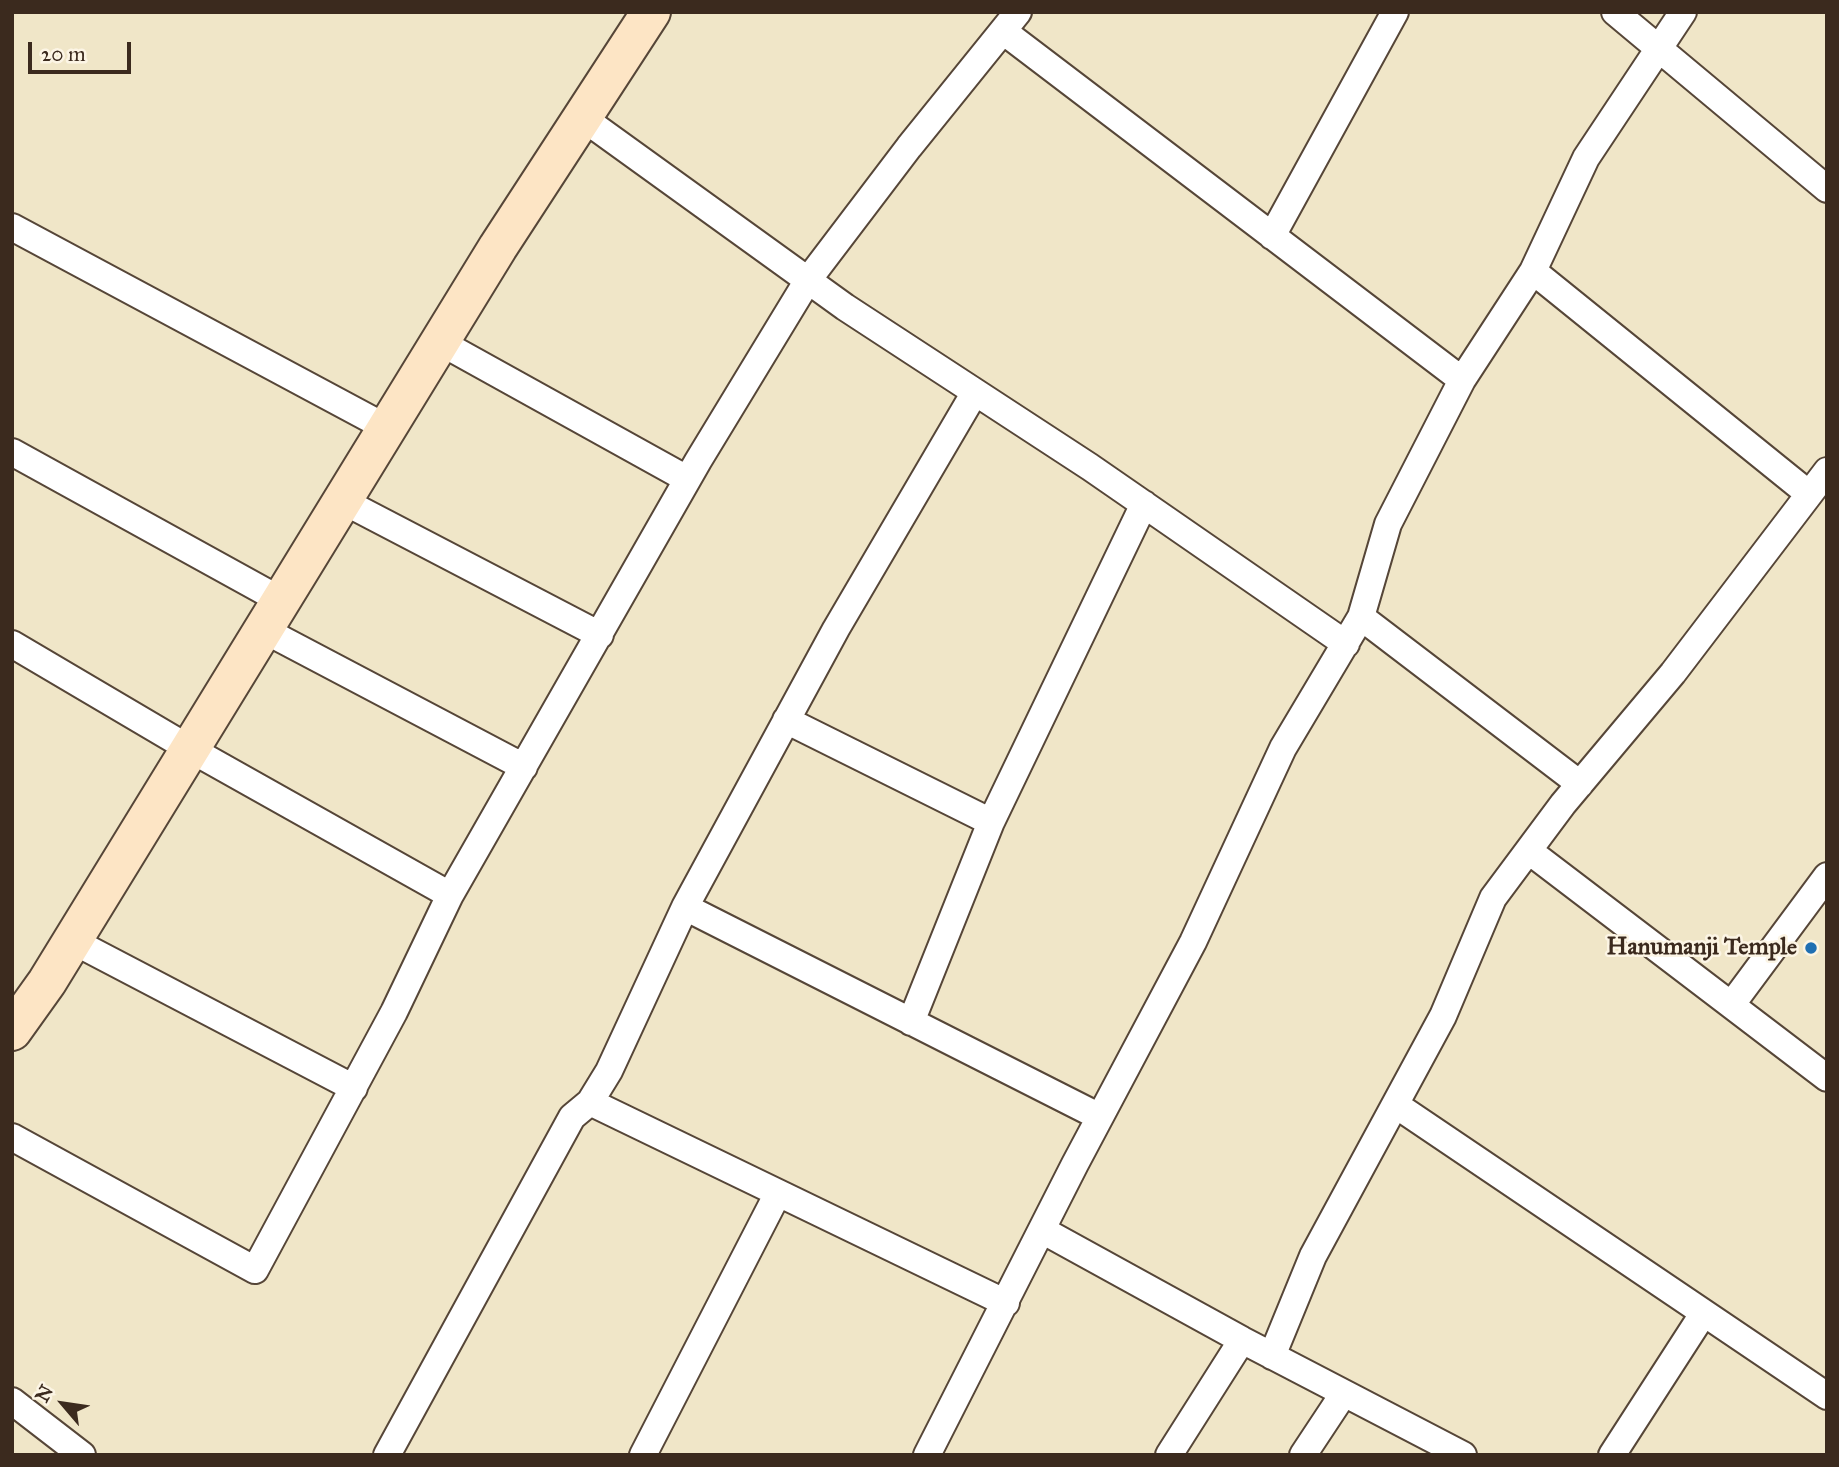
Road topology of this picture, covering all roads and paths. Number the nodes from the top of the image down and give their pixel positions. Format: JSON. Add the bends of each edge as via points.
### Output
{"nodes":[{"id":1,"x":651,"y":12,"type":"edge"},
{"id":2,"x":1395,"y":12,"type":"edge"},
{"id":3,"x":1615,"y":12,"type":"edge"},
{"id":4,"x":1683,"y":12,"type":"edge"},
{"id":5,"x":1011,"y":22,"type":"edge"},
{"id":6,"x":1657,"y":48,"type":"junction"},
{"id":7,"x":583,"y":118,"type":"junction"},
{"id":8,"x":1827,"y":189,"type":"edge"},
{"id":9,"x":12,"y":227,"type":"edge"},
{"id":10,"x":1272,"y":236,"type":"junction"},
{"id":11,"x":1533,"y":271,"type":"junction"},
{"id":12,"x":808,"y":280,"type":"junction"},
{"id":13,"x":440,"y":342,"type":"junction"},
{"id":14,"x":1462,"y":380,"type":"junction"},
{"id":15,"x":975,"y":392,"type":"junction"},
{"id":16,"x":387,"y":428,"type":"junction"},
{"id":17,"x":12,"y":453,"type":"edge"},
{"id":18,"x":1827,"y":471,"type":"edge"},
{"id":19,"x":687,"y":479,"type":"junction"},
{"id":20,"x":1809,"y":494,"type":"junction"},
{"id":21,"x":343,"y":502,"type":"junction"},
{"id":22,"x":1144,"y":504,"type":"junction"},
{"id":23,"x":273,"y":615,"type":"junction"},
{"id":24,"x":1362,"y":617,"type":"junction"},
{"id":25,"x":600,"y":635,"type":"junction"},
{"id":26,"x":12,"y":644,"type":"edge"},
{"id":27,"x":1346,"y":644,"type":"junction"},
{"id":28,"x":786,"y":720,"type":"junction"},
{"id":29,"x":190,"y":750,"type":"junction"},
{"id":30,"x":524,"y":767,"type":"junction"},
{"id":31,"x":1580,"y":784,"type":"junction"},
{"id":32,"x":992,"y":822,"type":"junction"},
{"id":33,"x":1529,"y":851,"type":"junction"},
{"id":34,"x":1827,"y":876,"type":"edge"},
{"id":35,"x":450,"y":895,"type":"junction"},
{"id":36,"x":685,"y":907,"type":"junction"},
{"id":37,"x":73,"y":941,"type":"junction"},
{"id":38,"x":1731,"y":1004,"type":"junction"},
{"id":39,"x":911,"y":1022,"type":"junction"},
{"id":40,"x":12,"y":1031,"type":"edge"},
{"id":41,"x":1827,"y":1078,"type":"edge"},
{"id":42,"x":354,"y":1088,"type":"junction"},
{"id":43,"x":590,"y":1102,"type":"junction"},
{"id":44,"x":1395,"y":1105,"type":"junction"},
{"id":45,"x":1100,"y":1118,"type":"junction"},
{"id":46,"x":12,"y":1137,"type":"edge"},
{"id":47,"x":778,"y":1193,"type":"junction"},
{"id":48,"x":1042,"y":1230,"type":"junction"},
{"id":49,"x":1006,"y":1303,"type":"junction"},
{"id":50,"x":1703,"y":1314,"type":"junction"},
{"id":51,"x":1242,"y":1340,"type":"junction"},
{"id":52,"x":1272,"y":1356,"type":"junction"},
{"id":53,"x":1344,"y":1393,"type":"junction"},
{"id":54,"x":1827,"y":1396,"type":"edge"},
{"id":55,"x":18,"y":1415,"type":"edge"},
{"id":56,"x":938,"y":1451,"type":"edge"},
{"id":57,"x":1453,"y":1453,"type":"edge"},
{"id":58,"x":82,"y":1455,"type":"edge"},
{"id":59,"x":387,"y":1455,"type":"edge"},
{"id":60,"x":643,"y":1455,"type":"edge"},
{"id":61,"x":1169,"y":1455,"type":"edge"},
{"id":62,"x":1303,"y":1455,"type":"edge"},
{"id":63,"x":1612,"y":1455,"type":"edge"}],
"edges":[{"from":1,"to":7,"type":"street"},
{"from":2,"to":10,"type":"street"},
{"from":3,"to":6,"type":"street"},
{"from":4,"to":6,"type":"street"},
{"from":5,"to":10,"type":"street"},
{"from":5,"to":12,"type":"street"},
{"from":6,"to":8,"type":"street"},
{"from":6,"to":11,"type":"street","via":[[1586,158]]},
{"from":7,"to":12,"type":"street"},
{"from":7,"to":13,"type":"street"},
{"from":9,"to":16,"type":"street"},
{"from":10,"to":14,"type":"street"},
{"from":11,"to":14,"type":"street"},
{"from":11,"to":20,"type":"street"},
{"from":12,"to":15,"type":"street"},
{"from":12,"to":19,"type":"street"},
{"from":13,"to":16,"type":"street"},
{"from":13,"to":19,"type":"street"},
{"from":14,"to":24,"type":"street","via":[[1388,524]]},
{"from":15,"to":22,"type":"street"},
{"from":15,"to":28,"type":"street"},
{"from":16,"to":21,"type":"street"},
{"from":17,"to":23,"type":"street"},
{"from":18,"to":20,"type":"street"},
{"from":19,"to":25,"type":"street"},
{"from":20,"to":31,"type":"street","via":[[1673,673]]},
{"from":21,"to":23,"type":"street"},
{"from":21,"to":25,"type":"street"},
{"from":22,"to":27,"type":"street"},
{"from":22,"to":32,"type":"street"},
{"from":23,"to":29,"type":"street"},
{"from":23,"to":30,"type":"street"},
{"from":24,"to":27,"type":"street"},
{"from":24,"to":31,"type":"street"},
{"from":25,"to":30,"type":"street"},
{"from":26,"to":29,"type":"street"},
{"from":27,"to":45,"type":"street","via":[[1283,748],[1193,942]]},
{"from":28,"to":32,"type":"street"},
{"from":28,"to":36,"type":"street"},
{"from":29,"to":35,"type":"street"},
{"from":29,"to":37,"type":"street"},
{"from":30,"to":35,"type":"street"},
{"from":31,"to":33,"type":"street"},
{"from":32,"to":39,"type":"street"},
{"from":33,"to":38,"type":"street"},
{"from":33,"to":44,"type":"street","via":[[1493,898],[1443,1016]]},
{"from":34,"to":38,"type":"street"},
{"from":35,"to":42,"type":"street"},
{"from":36,"to":39,"type":"street"},
{"from":36,"to":43,"type":"street"},
{"from":37,"to":40,"type":"street"},
{"from":37,"to":42,"type":"street"},
{"from":38,"to":41,"type":"street"},
{"from":39,"to":45,"type":"street"},
{"from":42,"to":46,"type":"street","via":[[256,1270]]},
{"from":43,"to":47,"type":"street"},
{"from":43,"to":59,"type":"street","via":[[572,1117]]},
{"from":44,"to":50,"type":"street"},
{"from":44,"to":52,"type":"street","via":[[1313,1256]]},
{"from":45,"to":48,"type":"street"},
{"from":47,"to":49,"type":"street"},
{"from":47,"to":60,"type":"street"},
{"from":48,"to":49,"type":"street"},
{"from":48,"to":51,"type":"street"},
{"from":49,"to":56,"type":"street"},
{"from":50,"to":54,"type":"street"},
{"from":50,"to":63,"type":"street"},
{"from":51,"to":52,"type":"street"},
{"from":51,"to":61,"type":"street"},
{"from":52,"to":53,"type":"street"},
{"from":53,"to":57,"type":"street"},
{"from":53,"to":62,"type":"street"},
{"from":55,"to":58,"type":"street"}]}
